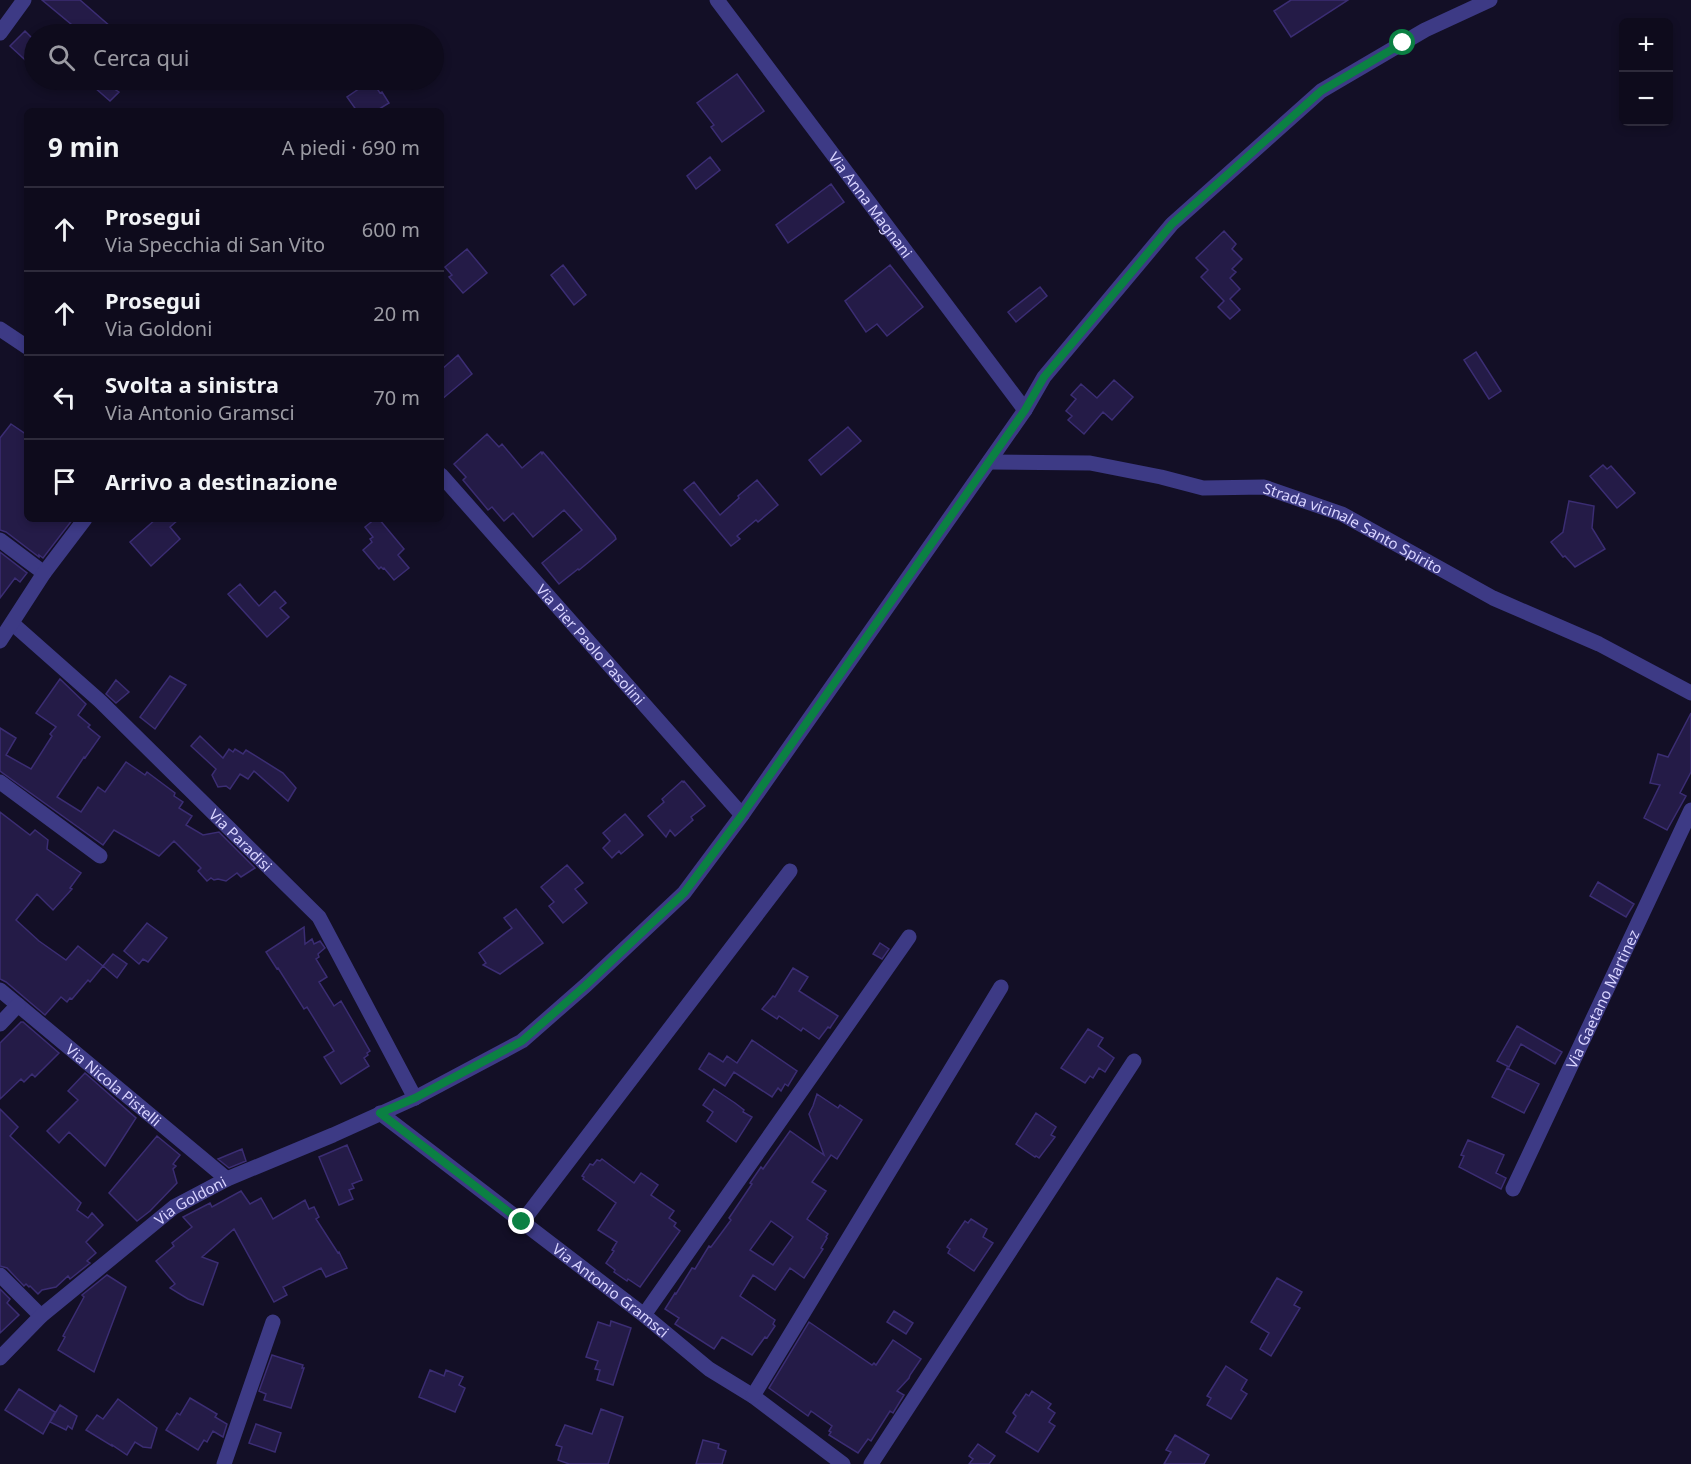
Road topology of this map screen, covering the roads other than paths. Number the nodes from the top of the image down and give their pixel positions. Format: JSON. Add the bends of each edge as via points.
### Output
{"nodes":[{"id":1,"x":24,"y":0,"type":"edge"},
{"id":2,"x":717,"y":0,"type":"edge"},
{"id":3,"x":1490,"y":0,"type":"edge"},
{"id":4,"x":0,"y":33,"type":"edge"},
{"id":5,"x":0,"y":328,"type":"edge"},
{"id":6,"x":24,"y":345,"type":"edge"},
{"id":7,"x":1025,"y":410,"type":"junction"},
{"id":8,"x":989,"y":462,"type":"junction"},
{"id":9,"x":444,"y":478,"type":"edge"},
{"id":10,"x":83,"y":522,"type":"edge"},
{"id":11,"x":0,"y":540,"type":"edge"},
{"id":12,"x":44,"y":573,"type":"junction"},
{"id":13,"x":12,"y":624,"type":"junction"},
{"id":14,"x":0,"y":641,"type":"edge"},
{"id":15,"x":1691,"y":693,"type":"edge"},
{"id":16,"x":0,"y":782,"type":"edge"},
{"id":17,"x":1691,"y":810,"type":"edge"},
{"id":18,"x":742,"y":815,"type":"junction"},
{"id":19,"x":100,"y":856,"type":"dead end"},
{"id":20,"x":790,"y":871,"type":"dead end"},
{"id":21,"x":909,"y":937,"type":"dead end"},
{"id":22,"x":1000,"y":987,"type":"dead end"},
{"id":23,"x":0,"y":990,"type":"edge"},
{"id":24,"x":18,"y":1005,"type":"junction"},
{"id":25,"x":0,"y":1024,"type":"edge"},
{"id":26,"x":1134,"y":1061,"type":"dead end"},
{"id":27,"x":415,"y":1098,"type":"junction"},
{"id":28,"x":380,"y":1113,"type":"junction"},
{"id":29,"x":227,"y":1179,"type":"junction"},
{"id":30,"x":1513,"y":1189,"type":"dead end"},
{"id":31,"x":522,"y":1222,"type":"junction"},
{"id":32,"x":0,"y":1275,"type":"edge"},
{"id":33,"x":644,"y":1315,"type":"junction"},
{"id":34,"x":41,"y":1316,"type":"junction"},
{"id":35,"x":273,"y":1322,"type":"dead end"},
{"id":36,"x":0,"y":1358,"type":"edge"},
{"id":37,"x":753,"y":1396,"type":"junction"},
{"id":38,"x":224,"y":1464,"type":"edge"},
{"id":39,"x":843,"y":1464,"type":"edge"},
{"id":40,"x":871,"y":1464,"type":"edge"}],
"edges":[{"from":1,"to":4,"type":"street"},
{"from":2,"to":7,"type":"street","name":"Via Anna Magnani"},
{"from":3,"to":7,"type":"street","name":"Via Goldoni","via":[[1425,30],[1321,91],[1172,224],[1044,377]]},
{"from":5,"to":6,"type":"street"},
{"from":7,"to":8,"type":"street","name":"Via Goldoni"},
{"from":8,"to":15,"type":"street","name":"Strada vicinale Santo Spirito","via":[[1090,463],[1203,488],[1263,487],[1342,514],[1493,598],[1599,644]]},
{"from":8,"to":18,"type":"street","name":"Via Goldoni"},
{"from":9,"to":18,"type":"street","name":"Via Pier Paolo Pasolini"},
{"from":10,"to":12,"type":"street"},
{"from":11,"to":12,"type":"street"},
{"from":12,"to":13,"type":"street"},
{"from":13,"to":14,"type":"street"},
{"from":13,"to":27,"type":"street","name":"Via Paradisi","via":[[100,701],[319,917]]},
{"from":16,"to":19,"type":"street"},
{"from":17,"to":30,"type":"street","name":"Via Gaetano Martinez"},
{"from":18,"to":27,"type":"street","name":"Via Goldoni","via":[[684,893],[522,1041]]},
{"from":20,"to":31,"type":"street"},
{"from":21,"to":33,"type":"street"},
{"from":22,"to":37,"type":"street"},
{"from":23,"to":24,"type":"street","name":"Via Nicola Pistelli"},
{"from":24,"to":25,"type":"street"},
{"from":24,"to":29,"type":"street","name":"Via Nicola Pistelli"},
{"from":26,"to":40,"type":"street"},
{"from":27,"to":28,"type":"street","name":"Via Goldoni"},
{"from":28,"to":29,"type":"street","name":"Via Goldoni"},
{"from":28,"to":31,"type":"street","name":"Via Antonio Gramsci"},
{"from":29,"to":34,"type":"street","name":"Via Goldoni","via":[[174,1207]]},
{"from":31,"to":33,"type":"street","name":"Via Antonio Gramsci"},
{"from":32,"to":34,"type":"street"},
{"from":33,"to":37,"type":"street","name":"Via Antonio Gramsci","via":[[709,1369]]},
{"from":34,"to":36,"type":"street","name":"Via Goldoni"},
{"from":35,"to":38,"type":"street"},
{"from":37,"to":39,"type":"street","name":"Via Antonio Gramsci"}]}
